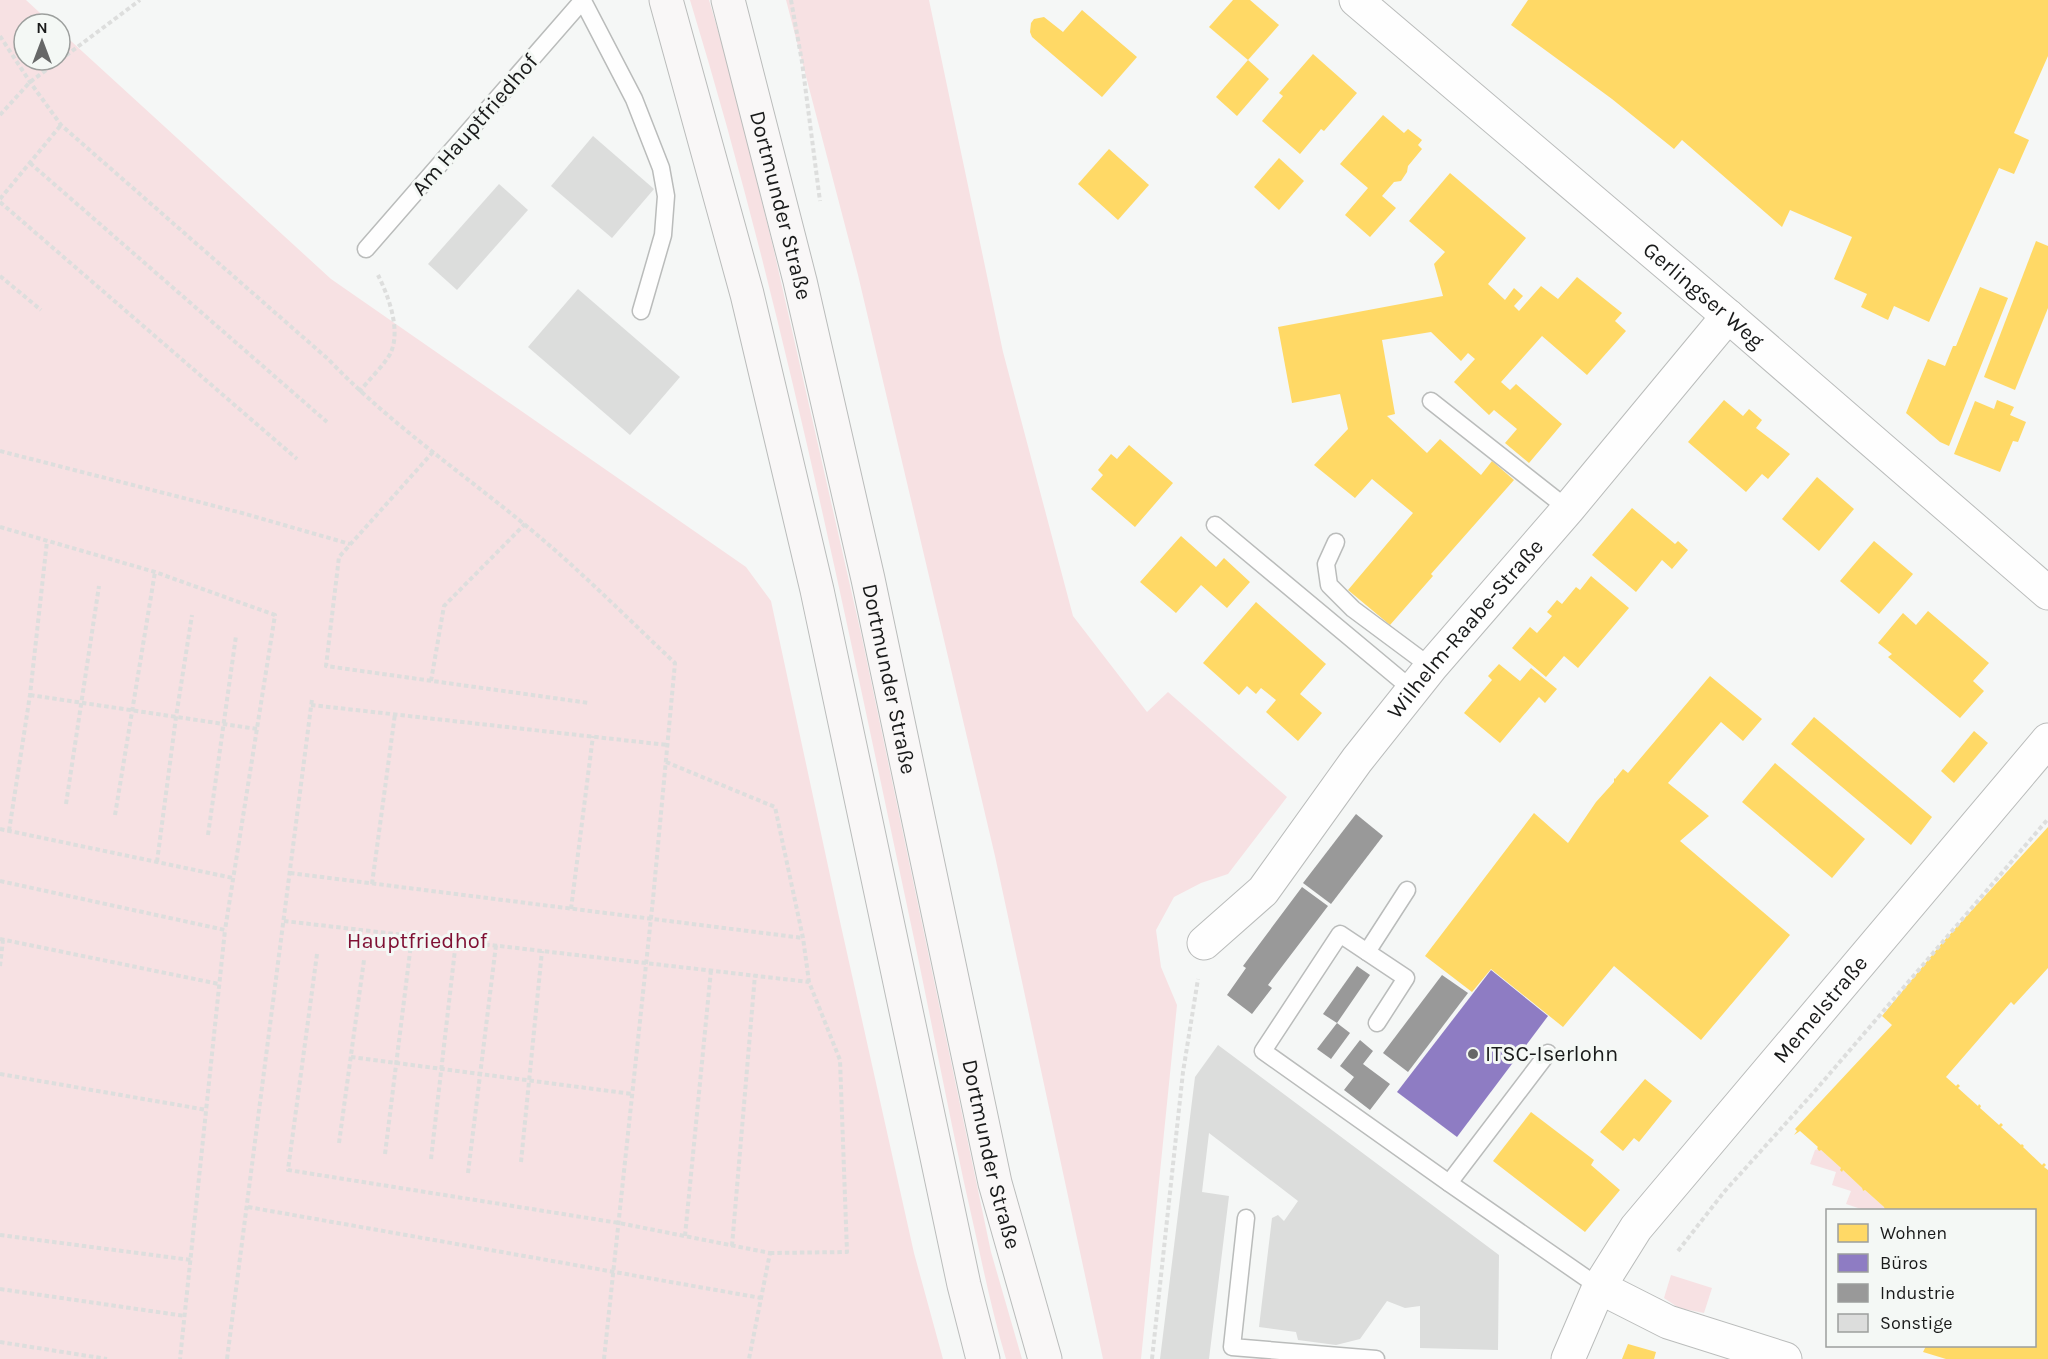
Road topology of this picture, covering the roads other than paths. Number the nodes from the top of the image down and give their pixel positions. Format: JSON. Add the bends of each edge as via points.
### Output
{"nodes":[{"id":1,"x":583,"y":0,"type":"edge"},
{"id":2,"x":666,"y":0,"type":"edge"},
{"id":3,"x":728,"y":0,"type":"edge"},
{"id":4,"x":1369,"y":4,"type":"edge"},
{"id":5,"x":366,"y":249,"type":"road end"},
{"id":6,"x":641,"y":310,"type":"dead end"},
{"id":7,"x":1728,"y":316,"type":"junction"},
{"id":8,"x":1431,"y":401,"type":"dead end"},
{"id":9,"x":1568,"y":509,"type":"junction"},
{"id":10,"x":1215,"y":525,"type":"dead end"},
{"id":11,"x":1336,"y":542,"type":"dead end"},
{"id":12,"x":2048,"y":593,"type":"edge"},
{"id":13,"x":1423,"y":679,"type":"junction"},
{"id":14,"x":2048,"y":740,"type":"edge"},
{"id":15,"x":1407,"y":890,"type":"dead end"},
{"id":16,"x":1204,"y":943,"type":"road end"},
{"id":17,"x":1367,"y":952,"type":"junction"},
{"id":18,"x":1377,"y":1023,"type":"dead end"},
{"id":19,"x":1548,"y":1053,"type":"dead end"},
{"id":20,"x":1449,"y":1183,"type":"junction"},
{"id":21,"x":1246,"y":1218,"type":"dead end"},
{"id":22,"x":1599,"y":1287,"type":"junction"},
{"id":23,"x":983,"y":1359,"type":"edge"},
{"id":24,"x":1045,"y":1359,"type":"edge"},
{"id":25,"x":1376,"y":1359,"type":"edge"},
{"id":26,"x":1568,"y":1359,"type":"edge"},
{"id":27,"x":1785,"y":1359,"type":"edge"}],
"edges":[{"from":1,"to":5,"type":"lane","name":"Am Hauptfriedhof"},
{"from":1,"to":6,"type":"lane","via":[[634,99],[661,168],[666,196],[663,235]]},
{"from":2,"to":23,"type":"main road","via":[[747,294],[809,556]]},
{"from":3,"to":24,"type":"main road","name":"Dortmunder Straße","via":[[800,281],[868,579],[996,1183]]},
{"from":4,"to":7,"type":"street","name":"Gerlingser Weg"},
{"from":7,"to":9,"type":"street","name":"Wilhelm-Raabe-Straße"},
{"from":7,"to":12,"type":"street","name":"Gerlingser Weg"},
{"from":8,"to":9,"type":"lane"},
{"from":9,"to":13,"type":"street","name":"Wilhelm-Raabe-Straße"},
{"from":10,"to":13,"type":"lane"},
{"from":11,"to":13,"type":"lane","via":[[1326,564],[1329,585]]},
{"from":13,"to":16,"type":"street","name":"Wilhelm-Raabe-Straße","via":[[1357,760],[1263,891]]},
{"from":14,"to":22,"type":"street","name":"Memelstraße","via":[[1636,1228]]},
{"from":15,"to":17,"type":"lane"},
{"from":17,"to":18,"type":"lane","via":[[1406,978]]},
{"from":17,"to":20,"type":"lane","via":[[1340,934],[1263,1051]]},
{"from":19,"to":20,"type":"lane"},
{"from":20,"to":22,"type":"lane"},
{"from":21,"to":25,"type":"lane","via":[[1232,1347]]},
{"from":22,"to":26,"type":"street","name":"Memelstraße"},
{"from":22,"to":27,"type":"street","via":[[1668,1322]]}]}
